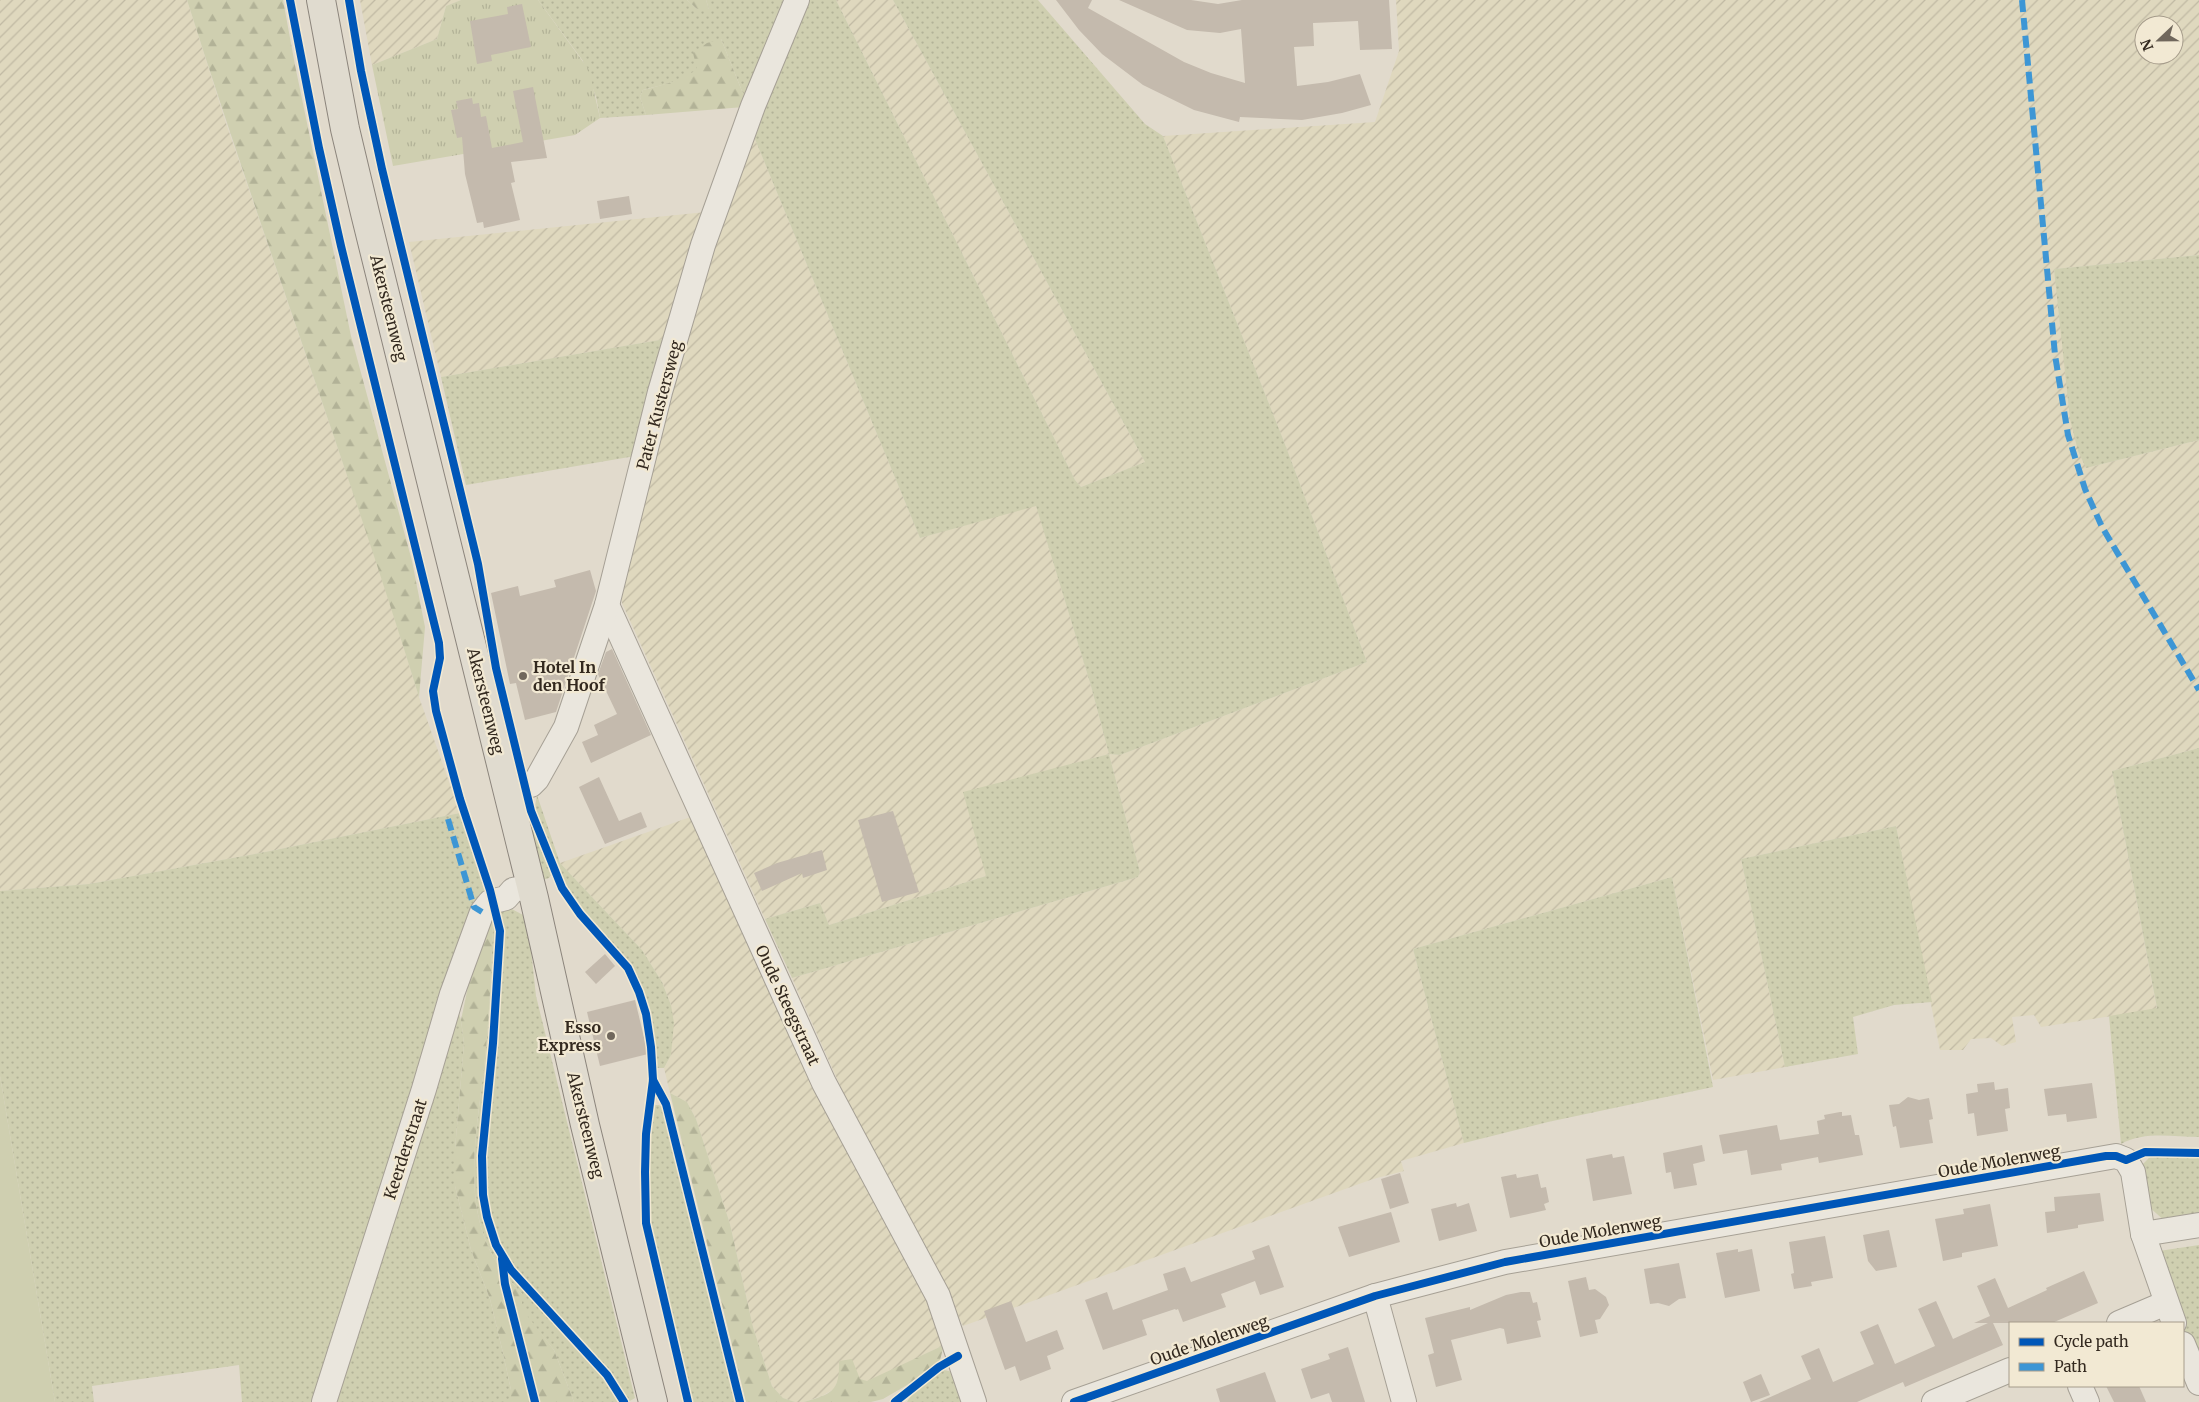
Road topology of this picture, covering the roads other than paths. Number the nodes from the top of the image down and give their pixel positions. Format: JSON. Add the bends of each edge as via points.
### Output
{"nodes":[{"id":1,"x":321,"y":0,"type":"edge"},
{"id":2,"x":797,"y":0,"type":"edge"},
{"id":3,"x":607,"y":605,"type":"junction"},
{"id":4,"x":508,"y":792,"type":"junction"},
{"id":5,"x":532,"y":892,"type":"junction"},
{"id":6,"x":2199,"y":1225,"type":"edge"},
{"id":7,"x":2143,"y":1234,"type":"junction"},
{"id":8,"x":1374,"y":1296,"type":"junction"},
{"id":9,"x":2170,"y":1313,"type":"edge"},
{"id":10,"x":2123,"y":1322,"type":"edge"},
{"id":11,"x":2184,"y":1346,"type":"edge"},
{"id":12,"x":2009,"y":1370,"type":"edge"},
{"id":13,"x":2199,"y":1383,"type":"edge"},
{"id":14,"x":2080,"y":1387,"type":"edge"},
{"id":15,"x":324,"y":1402,"type":"edge"},
{"id":16,"x":653,"y":1402,"type":"edge"},
{"id":17,"x":974,"y":1402,"type":"edge"},
{"id":18,"x":1074,"y":1402,"type":"edge"},
{"id":19,"x":1404,"y":1402,"type":"edge"},
{"id":20,"x":1934,"y":1402,"type":"edge"},
{"id":21,"x":2087,"y":1402,"type":"edge"}],
"edges":[{"from":1,"to":4,"type":"main road","name":"Akersteenweg","via":[[350,148]]},
{"from":2,"to":3,"type":"street","name":"Pater Kustersweg","via":[[753,106],[704,245],[660,392]]},
{"from":3,"to":4,"type":"street","name":"Pater Kustersweg","via":[[561,738],[533,784]]},
{"from":3,"to":17,"type":"street","name":"Oude Steegstraat","via":[[824,1083],[938,1296]]},
{"from":4,"to":5,"type":"main road","name":"Akersteenweg"},
{"from":5,"to":15,"type":"street","name":"Keerderstraat","via":[[512,890],[488,903],[482,912],[452,994]]},
{"from":5,"to":16,"type":"main road","name":"Akersteenweg"},
{"from":6,"to":7,"type":"street"},
{"from":7,"to":8,"type":"street","name":"Oude Molenweg","via":[[2136,1180],[2126,1160],[2106,1156],[1505,1262]]},
{"from":7,"to":9,"type":"street"},
{"from":8,"to":18,"type":"street","name":"Oude Molenweg"},
{"from":8,"to":19,"type":"street"},
{"from":9,"to":10,"type":"street"},
{"from":11,"to":13,"type":"street"},
{"from":12,"to":20,"type":"street"},
{"from":14,"to":21,"type":"street"}]}
